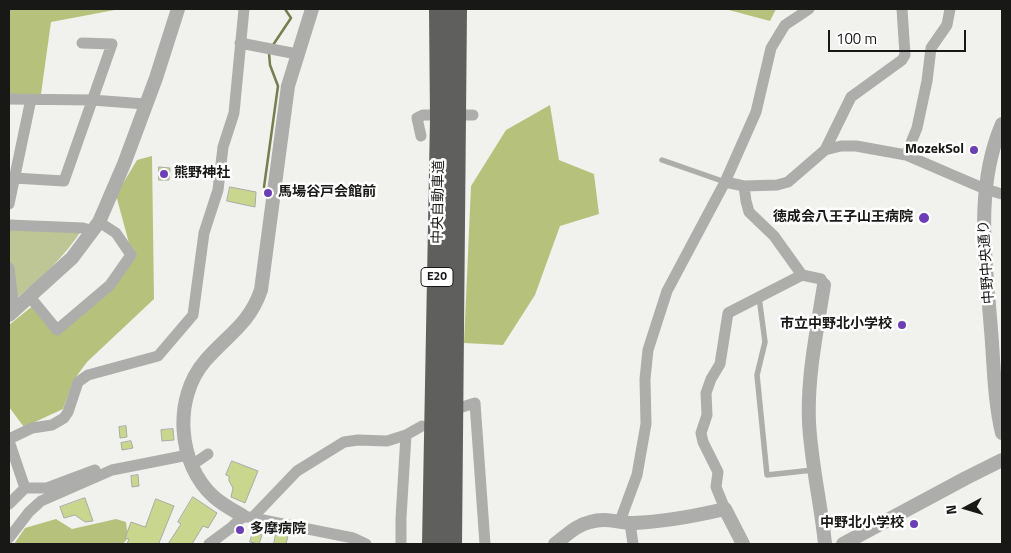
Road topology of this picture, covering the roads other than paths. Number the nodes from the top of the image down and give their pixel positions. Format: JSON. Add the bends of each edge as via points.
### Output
{"nodes":[{"id":1,"x":178,"y":9,"type":"edge"},
{"id":2,"x":244,"y":9,"type":"edge"},
{"id":3,"x":312,"y":9,"type":"edge"},
{"id":4,"x":439,"y":9,"type":"edge"},
{"id":5,"x":457,"y":9,"type":"edge"},
{"id":6,"x":809,"y":9,"type":"edge"},
{"id":7,"x":902,"y":9,"type":"edge"},
{"id":8,"x":950,"y":9,"type":"edge"},
{"id":9,"x":82,"y":43,"type":"dead end"},
{"id":10,"x":240,"y":44,"type":"junction"},
{"id":11,"x":297,"y":54,"type":"junction"},
{"id":12,"x":9,"y":99,"type":"edge"},
{"id":13,"x":31,"y":99,"type":"junction"},
{"id":14,"x":92,"y":100,"type":"junction"},
{"id":15,"x":145,"y":104,"type":"junction"},
{"id":16,"x":473,"y":115,"type":"dead end"},
{"id":17,"x":1002,"y":124,"type":"edge"},
{"id":18,"x":421,"y":136,"type":"dead end"},
{"id":19,"x":824,"y":150,"type":"junction"},
{"id":20,"x":906,"y":155,"type":"junction"},
{"id":21,"x":662,"y":160,"type":"dead end"},
{"id":22,"x":14,"y":178,"type":"junction"},
{"id":23,"x":725,"y":182,"type":"junction"},
{"id":24,"x":744,"y":186,"type":"junction"},
{"id":25,"x":985,"y":189,"type":"junction"},
{"id":26,"x":1002,"y":194,"type":"edge"},
{"id":27,"x":9,"y":204,"type":"edge"},
{"id":28,"x":9,"y":225,"type":"edge"},
{"id":29,"x":96,"y":227,"type":"junction"},
{"id":30,"x":9,"y":268,"type":"edge"},
{"id":31,"x":802,"y":275,"type":"junction"},
{"id":32,"x":824,"y":285,"type":"joint"},
{"id":33,"x":30,"y":297,"type":"junction"},
{"id":34,"x":758,"y":297,"type":"junction"},
{"id":35,"x":13,"y":311,"type":"edge"},
{"id":36,"x":459,"y":408,"type":"dead end"},
{"id":37,"x":422,"y":426,"type":"dead end"},
{"id":38,"x":1002,"y":433,"type":"edge"},
{"id":39,"x":406,"y":435,"type":"junction"},
{"id":40,"x":9,"y":440,"type":"edge"},
{"id":41,"x":208,"y":454,"type":"dead end"},
{"id":42,"x":190,"y":460,"type":"junction"},
{"id":43,"x":1002,"y":460,"type":"edge"},
{"id":44,"x":16,"y":461,"type":"junction"},
{"id":45,"x":112,"y":470,"type":"junction"},
{"id":46,"x":815,"y":470,"type":"junction"},
{"id":47,"x":9,"y":472,"type":"edge"},
{"id":48,"x":25,"y":488,"type":"junction"},
{"id":49,"x":9,"y":504,"type":"edge"},
{"id":50,"x":725,"y":509,"type":"junction"},
{"id":51,"x":248,"y":517,"type":"junction"},
{"id":52,"x":625,"y":522,"type":"junction"},
{"id":53,"x":9,"y":538,"type":"edge"},
{"id":54,"x":209,"y":544,"type":"edge"},
{"id":55,"x":366,"y":544,"type":"edge"},
{"id":56,"x":401,"y":544,"type":"edge"},
{"id":57,"x":432,"y":544,"type":"edge"},
{"id":58,"x":452,"y":544,"type":"edge"},
{"id":59,"x":485,"y":544,"type":"edge"},
{"id":60,"x":555,"y":544,"type":"edge"},
{"id":61,"x":633,"y":544,"type":"edge"},
{"id":62,"x":744,"y":544,"type":"edge"},
{"id":63,"x":825,"y":544,"type":"edge"},
{"id":64,"x":843,"y":544,"type":"edge"}],
"edges":[{"from":1,"to":15,"type":"street"},
{"from":2,"to":10,"type":"street"},
{"from":3,"to":11,"type":"street"},
{"from":4,"to":57,"type":"highway","name":"中央自動車道","number":"E20","via":[[440,129]]},
{"from":5,"to":58,"type":"highway","name":"中央自動車道","number":"E20"},
{"from":6,"to":23,"type":"street","via":[[785,25],[771,48],[756,112]]},
{"from":7,"to":19,"type":"street","via":[[906,55],[850,97]]},
{"from":8,"to":20,"type":"street","via":[[947,25],[931,48],[917,128]]},
{"from":9,"to":14,"type":"street","via":[[112,44]]},
{"from":10,"to":11,"type":"street"},
{"from":10,"to":40,"type":"street","via":[[234,114],[223,147],[218,190],[204,233],[193,315],[158,356],[88,375],[78,382],[64,418],[52,425],[32,428]]},
{"from":11,"to":42,"type":"street","via":[[288,86],[261,290],[251,314],[205,361],[189,389],[183,418]]},
{"from":12,"to":13,"type":"street"},
{"from":13,"to":14,"type":"street"},
{"from":13,"to":22,"type":"street"},
{"from":14,"to":15,"type":"street"},
{"from":14,"to":22,"type":"street","via":[[64,181]]},
{"from":15,"to":29,"type":"street","via":[[124,164]]},
{"from":16,"to":18,"type":"street","via":[[423,114],[417,118]]},
{"from":17,"to":25,"type":"street","name":"中野中央通り"},
{"from":19,"to":20,"type":"street","via":[[856,146]]},
{"from":19,"to":24,"type":"street","via":[[788,182]]},
{"from":20,"to":25,"type":"street"},
{"from":21,"to":23,"type":"lane"},
{"from":22,"to":27,"type":"street"},
{"from":23,"to":24,"type":"street"},
{"from":23,"to":52,"type":"street","via":[[667,291],[655,325],[645,380],[646,424]]},
{"from":24,"to":31,"type":"street","via":[[749,212],[774,236]]},
{"from":25,"to":26,"type":"street"},
{"from":25,"to":38,"type":"street","name":"中野中央通り","via":[[984,238],[996,396]]},
{"from":28,"to":29,"type":"street"},
{"from":29,"to":33,"type":"street","via":[[72,258]]},
{"from":29,"to":33,"type":"street","via":[[116,233],[130,254],[110,285],[57,330]]},
{"from":30,"to":35,"type":"street"},
{"from":31,"to":32,"type":"street","via":[[821,279]]},
{"from":31,"to":34,"type":"street"},
{"from":32,"to":46,"type":"street","via":[[809,392]]},
{"from":33,"to":35,"type":"street"},
{"from":34,"to":46,"type":"lane","via":[[765,342],[758,375],[766,475]]},
{"from":34,"to":50,"type":"street","via":[[728,314],[720,364],[706,393],[707,415],[701,433],[718,472],[716,487]]},
{"from":36,"to":59,"type":"street","via":[[475,403]]},
{"from":37,"to":39,"type":"street"},
{"from":39,"to":51,"type":"street","via":[[387,441],[344,442],[297,472]]},
{"from":39,"to":56,"type":"street"},
{"from":40,"to":44,"type":"street"},
{"from":41,"to":42,"type":"street"},
{"from":42,"to":45,"type":"street"},
{"from":42,"to":51,"type":"street","via":[[213,496]]},
{"from":43,"to":64,"type":"street"},
{"from":44,"to":47,"type":"street"},
{"from":44,"to":48,"type":"street"},
{"from":45,"to":48,"type":"street","via":[[103,467],[47,488]]},
{"from":45,"to":53,"type":"street","via":[[41,501]]},
{"from":46,"to":63,"type":"street"},
{"from":48,"to":49,"type":"street"},
{"from":50,"to":52,"type":"street","via":[[674,519]]},
{"from":50,"to":62,"type":"street"},
{"from":51,"to":54,"type":"street"},
{"from":51,"to":55,"type":"street","via":[[353,538]]},
{"from":52,"to":60,"type":"street","via":[[609,519],[584,524]]},
{"from":52,"to":61,"type":"street"}]}
